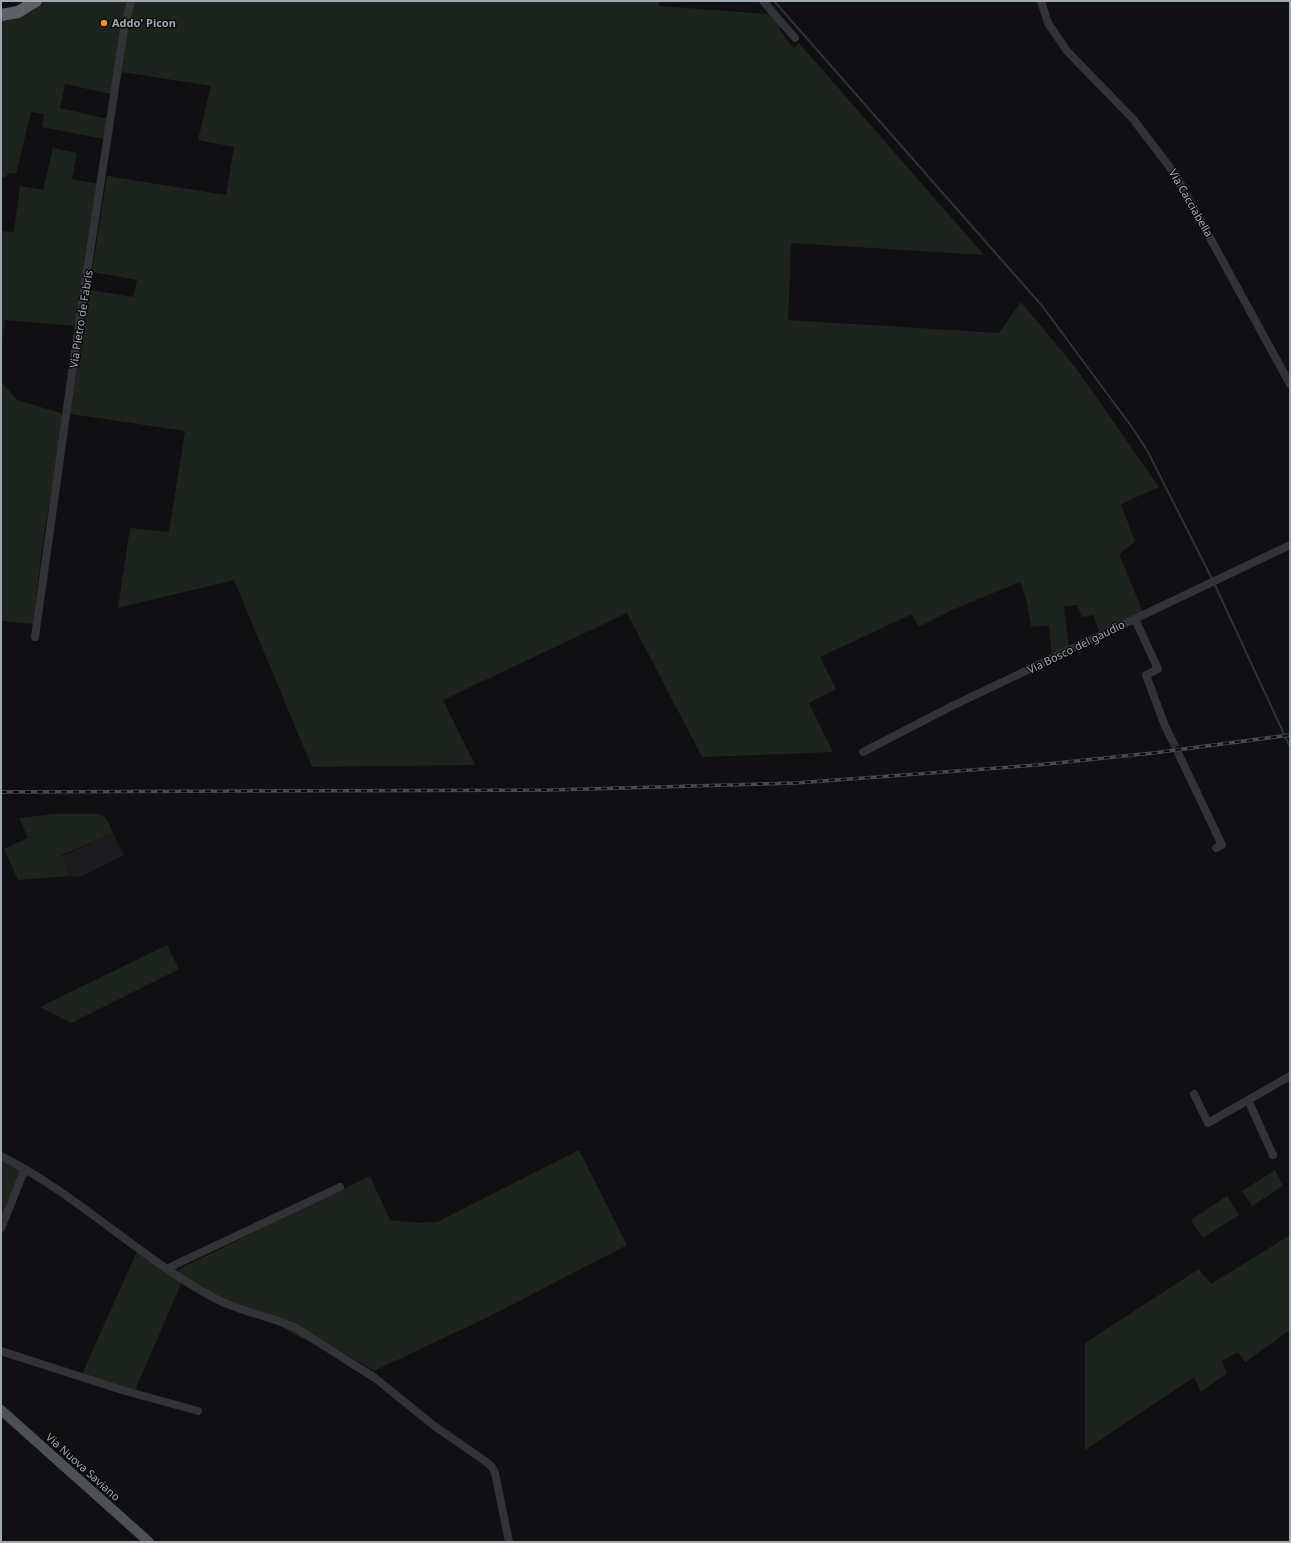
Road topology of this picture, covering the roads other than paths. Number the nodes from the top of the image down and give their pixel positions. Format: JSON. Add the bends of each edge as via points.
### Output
{"nodes":[{"id":1,"x":29,"y":1,"type":"edge"},
{"id":2,"x":36,"y":1,"type":"edge"},
{"id":3,"x":131,"y":1,"type":"edge"},
{"id":4,"x":763,"y":1,"type":"edge"},
{"id":5,"x":1041,"y":1,"type":"edge"},
{"id":6,"x":1,"y":10,"type":"edge"},
{"id":7,"x":1,"y":15,"type":"edge"},
{"id":8,"x":795,"y":38,"type":"dead end"},
{"id":9,"x":1290,"y":384,"type":"edge"},
{"id":10,"x":1290,"y":545,"type":"edge"},
{"id":11,"x":1135,"y":619,"type":"junction"},
{"id":12,"x":35,"y":637,"type":"dead end"},
{"id":13,"x":1172,"y":740,"type":"tunnel mouth"},
{"id":14,"x":863,"y":752,"type":"dead end"},
{"id":15,"x":1180,"y":757,"type":"tunnel mouth"},
{"id":16,"x":1216,"y":848,"type":"dead end"},
{"id":17,"x":1290,"y":1076,"type":"edge"},
{"id":18,"x":1194,"y":1094,"type":"dead end"},
{"id":19,"x":1248,"y":1100,"type":"junction"},
{"id":20,"x":1273,"y":1155,"type":"dead end"},
{"id":21,"x":1,"y":1156,"type":"edge"},
{"id":22,"x":25,"y":1169,"type":"junction"},
{"id":23,"x":340,"y":1187,"type":"dead end"},
{"id":24,"x":1,"y":1228,"type":"edge"},
{"id":25,"x":168,"y":1268,"type":"junction"},
{"id":26,"x":1,"y":1351,"type":"edge"},
{"id":27,"x":1,"y":1410,"type":"edge"},
{"id":28,"x":198,"y":1411,"type":"dead end"},
{"id":29,"x":146,"y":1541,"type":"edge"},
{"id":30,"x":509,"y":1542,"type":"edge"}],
"edges":[{"from":1,"to":6,"type":"highway","via":[[16,8]]},
{"from":2,"to":7,"type":"highway","via":[[18,12]]},
{"from":3,"to":12,"type":"street","name":"Via Pietro de Fabris","via":[[124,29],[76,344]]},
{"from":4,"to":8,"type":"street"},
{"from":5,"to":9,"type":"street","name":"Via Cacciabella","via":[[1048,23],[1067,51],[1132,119],[1175,174]]},
{"from":10,"to":11,"type":"street","name":"Via Bosco del gaudio"},
{"from":11,"to":13,"type":"street","via":[[1158,669],[1146,675]]},
{"from":11,"to":14,"type":"street","name":"Via Bosco del gaudio"},
{"from":15,"to":16,"type":"street","via":[[1222,845]]},
{"from":17,"to":19,"type":"street"},
{"from":18,"to":19,"type":"street","via":[[1208,1123]]},
{"from":19,"to":20,"type":"street"},
{"from":21,"to":22,"type":"street"},
{"from":22,"to":24,"type":"street"},
{"from":22,"to":25,"type":"street"},
{"from":23,"to":25,"type":"street"},
{"from":25,"to":30,"type":"street","via":[[213,1298],[296,1328],[375,1378],[433,1425],[485,1461],[495,1473]]},
{"from":26,"to":28,"type":"street","via":[[122,1390]]},
{"from":27,"to":29,"type":"main road","name":"Via Nuova Saviano"}]}
